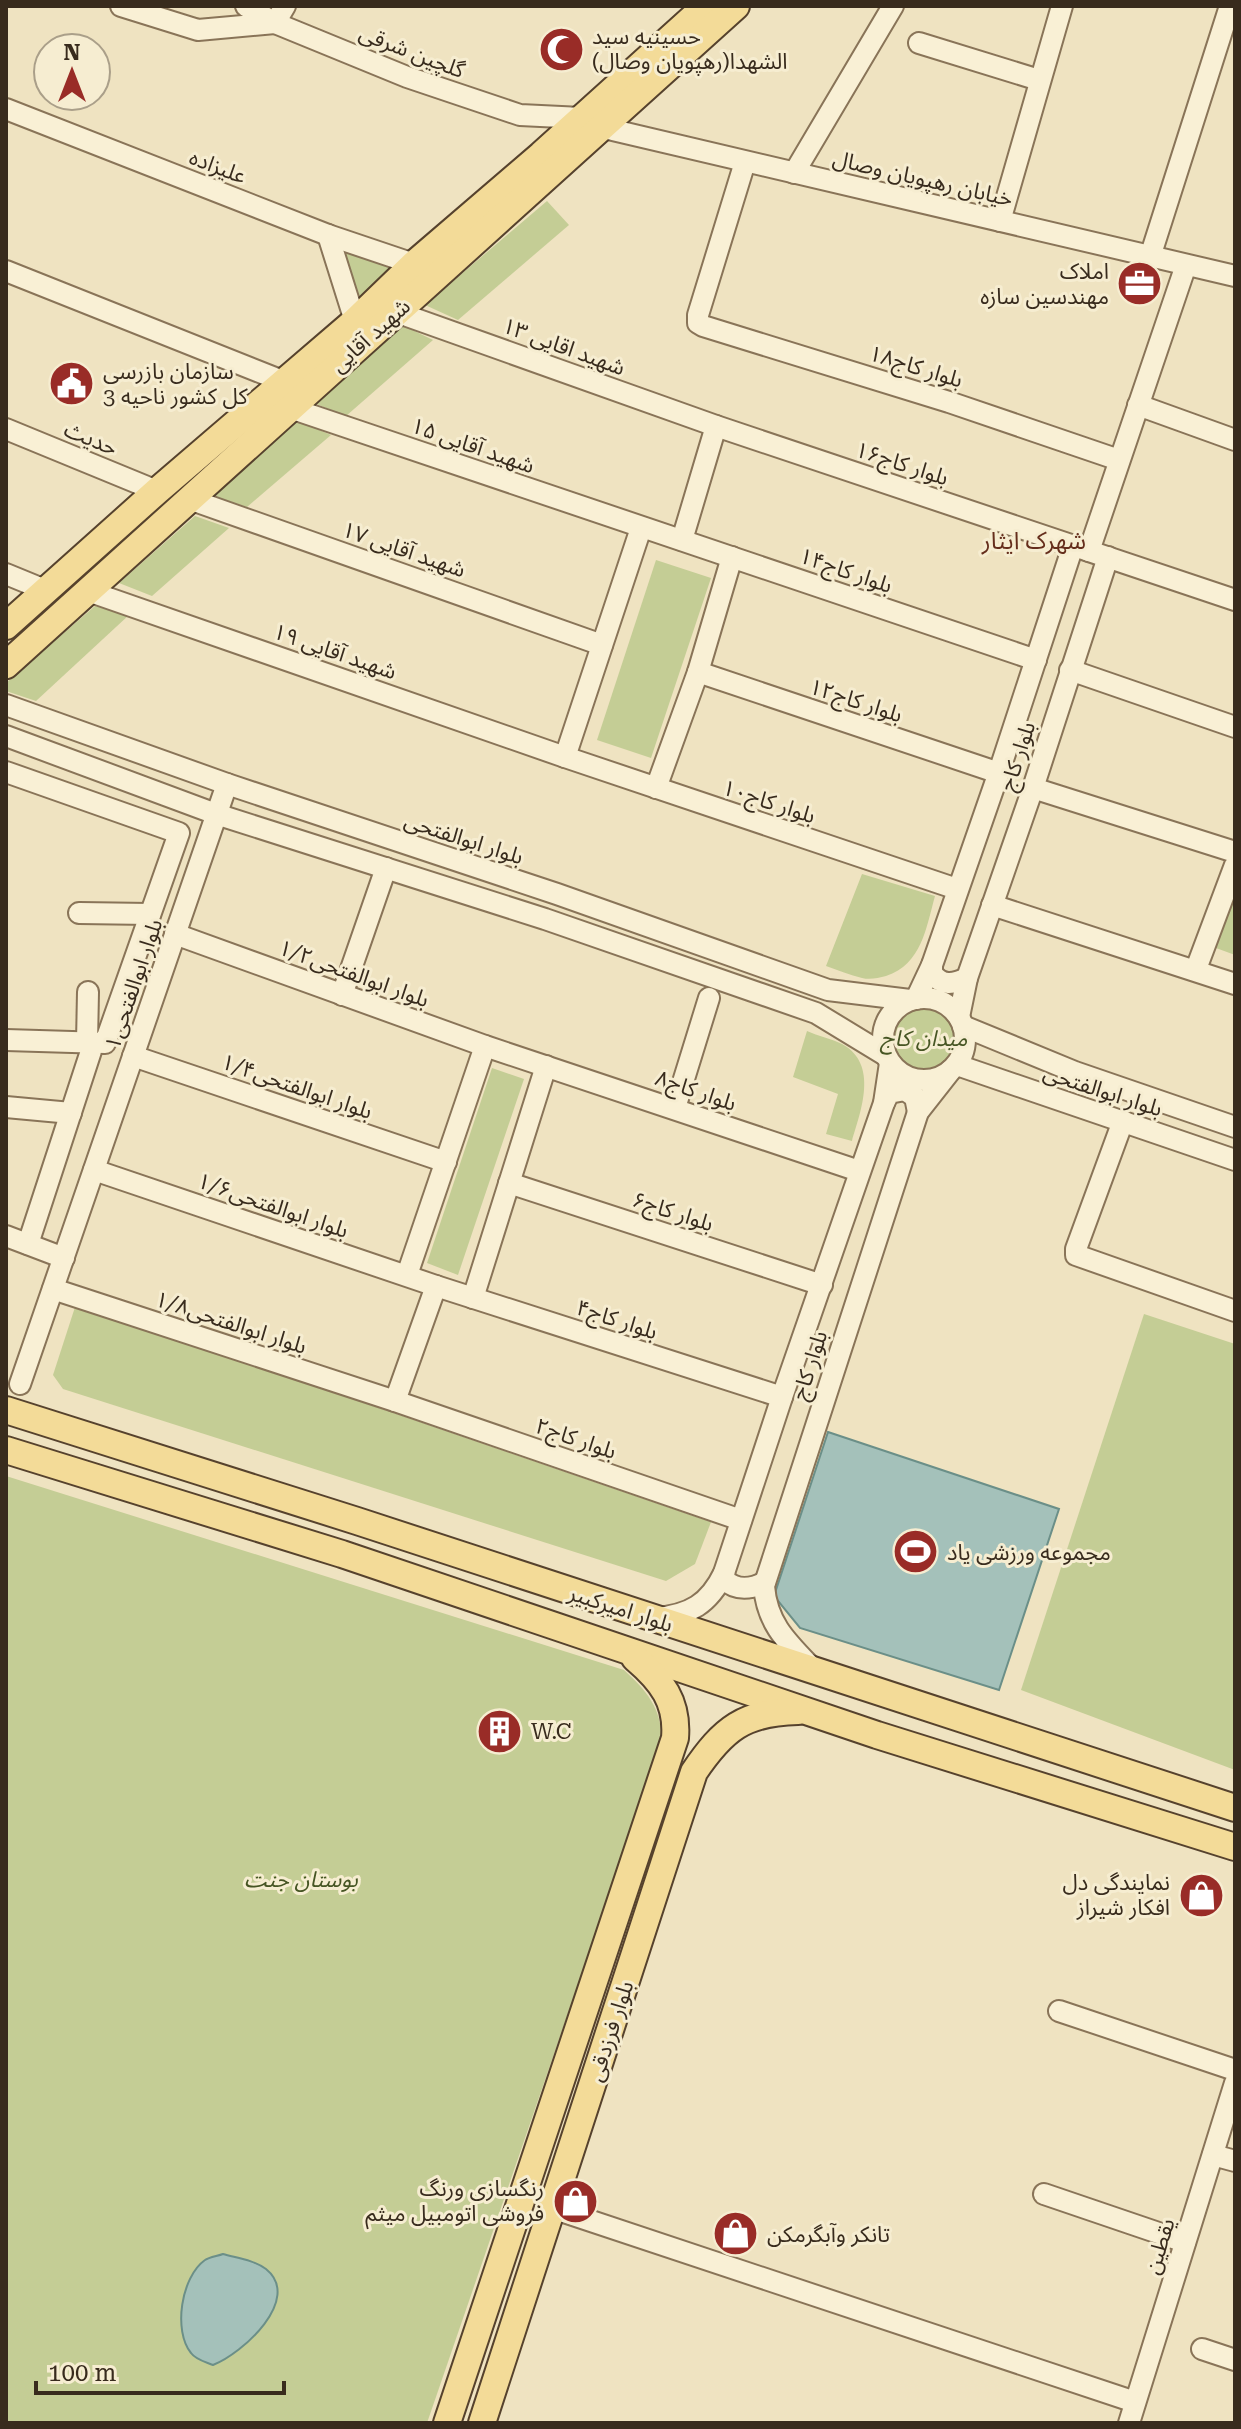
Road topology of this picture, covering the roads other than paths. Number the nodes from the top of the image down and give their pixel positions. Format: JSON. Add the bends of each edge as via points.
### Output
{"nodes":[{"id":1,"x":121,"y":6,"type":"edge"},
{"id":2,"x":246,"y":6,"type":"edge"},
{"id":3,"x":706,"y":6,"type":"edge"},
{"id":4,"x":736,"y":6,"type":"edge"},
{"id":5,"x":893,"y":6,"type":"edge"},
{"id":6,"x":1062,"y":6,"type":"edge"},
{"id":7,"x":1230,"y":6,"type":"edge"},
{"id":8,"x":280,"y":15,"type":"edge"},
{"id":9,"x":919,"y":43,"type":"dead end"},
{"id":10,"x":1039,"y":80,"type":"junction"},
{"id":11,"x":6,"y":109,"type":"edge"},
{"id":12,"x":520,"y":115,"type":"junction"},
{"id":13,"x":591,"y":123,"type":"junction"},
{"id":14,"x":541,"y":155,"type":"junction"},
{"id":15,"x":745,"y":162,"type":"junction"},
{"id":16,"x":794,"y":173,"type":"junction"},
{"id":17,"x":1000,"y":221,"type":"junction"},
{"id":18,"x":328,"y":235,"type":"junction"},
{"id":19,"x":1150,"y":257,"type":"junction"},
{"id":20,"x":414,"y":264,"type":"junction"},
{"id":21,"x":1186,"y":265,"type":"junction"},
{"id":22,"x":6,"y":271,"type":"edge"},
{"id":23,"x":1235,"y":276,"type":"edge"},
{"id":24,"x":396,"y":312,"type":"junction"},
{"id":25,"x":355,"y":321,"type":"junction"},
{"id":26,"x":288,"y":395,"type":"junction"},
{"id":27,"x":1138,"y":405,"type":"junction"},
{"id":28,"x":716,"y":426,"type":"junction"},
{"id":29,"x":6,"y":429,"type":"edge"},
{"id":30,"x":1235,"y":440,"type":"edge"},
{"id":31,"x":1119,"y":460,"type":"junction"},
{"id":32,"x":157,"y":491,"type":"junction"},
{"id":33,"x":189,"y":499,"type":"junction"},
{"id":34,"x":641,"y":528,"type":"junction"},
{"id":35,"x":682,"y":540,"type":"junction"},
{"id":36,"x":1090,"y":551,"type":"junction"},
{"id":37,"x":732,"y":557,"type":"junction"},
{"id":38,"x":6,"y":574,"type":"edge"},
{"id":39,"x":45,"y":590,"type":"junction"},
{"id":40,"x":88,"y":591,"type":"junction"},
{"id":41,"x":1235,"y":600,"type":"edge"},
{"id":42,"x":6,"y":626,"type":"edge"},
{"id":43,"x":602,"y":645,"type":"junction"},
{"id":44,"x":1036,"y":660,"type":"junction"},
{"id":45,"x":6,"y":665,"type":"edge"},
{"id":46,"x":1070,"y":670,"type":"junction"},
{"id":47,"x":698,"y":672,"type":"junction"},
{"id":48,"x":6,"y":705,"type":"edge"},
{"id":49,"x":1016,"y":717,"type":"junction"},
{"id":50,"x":1235,"y":727,"type":"edge"},
{"id":51,"x":1052,"y":729,"type":"junction"},
{"id":52,"x":6,"y":736,"type":"edge"},
{"id":53,"x":565,"y":757,"type":"junction"},
{"id":54,"x":6,"y":772,"type":"edge"},
{"id":55,"x":999,"y":773,"type":"junction"},
{"id":56,"x":227,"y":784,"type":"junction"},
{"id":57,"x":656,"y":788,"type":"junction"},
{"id":58,"x":1033,"y":788,"type":"junction"},
{"id":59,"x":216,"y":814,"type":"junction"},
{"id":60,"x":1235,"y":852,"type":"edge"},
{"id":61,"x":1235,"y":865,"type":"edge"},
{"id":62,"x":386,"y":868,"type":"junction"},
{"id":63,"x":957,"y":889,"type":"junction"},
{"id":64,"x":557,"y":894,"type":"junction"},
{"id":65,"x":992,"y":905,"type":"junction"},
{"id":66,"x":79,"y":913,"type":"dead end"},
{"id":67,"x":150,"y":914,"type":"junction"},
{"id":68,"x":545,"y":919,"type":"junction"},
{"id":69,"x":175,"y":934,"type":"junction"},
{"id":70,"x":932,"y":965,"type":"junction"},
{"id":71,"x":1196,"y":969,"type":"junction"},
{"id":72,"x":967,"y":978,"type":"junction"},
{"id":73,"x":1231,"y":982,"type":"edge"},
{"id":74,"x":828,"y":990,"type":"junction"},
{"id":75,"x":88,"y":992,"type":"dead end"},
{"id":76,"x":342,"y":995,"type":"junction"},
{"id":77,"x":709,"y":998,"type":"dead end"},
{"id":78,"x":913,"y":999,"type":"junction"},
{"id":79,"x":816,"y":1013,"type":"junction"},
{"id":80,"x":961,"y":1022,"type":"junction"},
{"id":81,"x":6,"y":1040,"type":"edge"},
{"id":82,"x":1006,"y":1045,"type":"junction"},
{"id":83,"x":89,"y":1046,"type":"junction"},
{"id":84,"x":485,"y":1046,"type":"junction"},
{"id":85,"x":133,"y":1056,"type":"junction"},
{"id":86,"x":516,"y":1056,"type":"joint"},
{"id":87,"x":888,"y":1059,"type":"junction"},
{"id":88,"x":546,"y":1066,"type":"junction"},
{"id":89,"x":954,"y":1067,"type":"junction"},
{"id":90,"x":990,"y":1078,"type":"junction"},
{"id":91,"x":884,"y":1103,"type":"junction"},
{"id":92,"x":6,"y":1107,"type":"edge"},
{"id":93,"x":675,"y":1108,"type":"junction"},
{"id":94,"x":918,"y":1112,"type":"junction"},
{"id":95,"x":71,"y":1113,"type":"junction"},
{"id":96,"x":1123,"y":1121,"type":"junction"},
{"id":97,"x":1235,"y":1127,"type":"edge"},
{"id":98,"x":1235,"y":1134,"type":"edge"},
{"id":99,"x":1231,"y":1159,"type":"edge"},
{"id":100,"x":446,"y":1162,"type":"junction"},
{"id":101,"x":94,"y":1170,"type":"junction"},
{"id":102,"x":859,"y":1171,"type":"junction"},
{"id":103,"x":509,"y":1183,"type":"junction"},
{"id":104,"x":6,"y":1236,"type":"edge"},
{"id":105,"x":28,"y":1244,"type":"junction"},
{"id":106,"x":64,"y":1258,"type":"junction"},
{"id":107,"x":407,"y":1275,"type":"junction"},
{"id":108,"x":822,"y":1285,"type":"junction"},
{"id":109,"x":436,"y":1286,"type":"junction"},
{"id":110,"x":53,"y":1289,"type":"junction"},
{"id":111,"x":473,"y":1298,"type":"junction"},
{"id":112,"x":1235,"y":1311,"type":"edge"},
{"id":113,"x":20,"y":1384,"type":"dead end"},
{"id":114,"x":782,"y":1397,"type":"junction"},
{"id":115,"x":395,"y":1401,"type":"junction"},
{"id":116,"x":6,"y":1410,"type":"edge"},
{"id":117,"x":61,"y":1426,"type":"junction"},
{"id":118,"x":6,"y":1450,"type":"edge"},
{"id":119,"x":48,"y":1462,"type":"junction"},
{"id":120,"x":782,"y":1463,"type":"junction"},
{"id":121,"x":741,"y":1520,"type":"junction"},
{"id":122,"x":724,"y":1573,"type":"junction"},
{"id":123,"x":765,"y":1582,"type":"junction"},
{"id":124,"x":650,"y":1618,"type":"junction"},
{"id":125,"x":630,"y":1653,"type":"junction"},
{"id":126,"x":816,"y":1672,"type":"junction"},
{"id":127,"x":810,"y":1711,"type":"junction"},
{"id":128,"x":667,"y":1764,"type":"junction"},
{"id":129,"x":694,"y":1772,"type":"junction"},
{"id":130,"x":1235,"y":1808,"type":"edge"},
{"id":131,"x":1235,"y":1847,"type":"edge"},
{"id":132,"x":1059,"y":2011,"type":"dead end"},
{"id":133,"x":1235,"y":2070,"type":"edge"},
{"id":134,"x":1235,"y":2083,"type":"edge"},
{"id":135,"x":1213,"y":2155,"type":"junction"},
{"id":136,"x":1235,"y":2161,"type":"edge"},
{"id":137,"x":1044,"y":2194,"type":"dead end"},
{"id":138,"x":552,"y":2208,"type":"junction"},
{"id":139,"x":1185,"y":2242,"type":"junction"},
{"id":140,"x":1202,"y":2349,"type":"dead end"},
{"id":141,"x":1235,"y":2360,"type":"edge"},
{"id":142,"x":1135,"y":2402,"type":"junction"},
{"id":143,"x":447,"y":2423,"type":"edge"},
{"id":144,"x":482,"y":2423,"type":"edge"},
{"id":145,"x":1129,"y":2423,"type":"edge"}],
"edges":[{"from":1,"to":8,"type":"street","via":[[198,30]]},
{"from":2,"to":8,"type":"street","name":"گلچین شرقی"},
{"from":3,"to":13,"type":"main road","name":"شهید آقایی"},
{"from":4,"to":13,"type":"main road","name":"شهید آقایی"},
{"from":5,"to":16,"type":"street"},
{"from":6,"to":10,"type":"street"},
{"from":7,"to":19,"type":"street"},
{"from":8,"to":12,"type":"street","name":"گلچین شرقی","via":[[407,77]]},
{"from":9,"to":10,"type":"street"},
{"from":10,"to":17,"type":"street"},
{"from":11,"to":18,"type":"street","name":"علیزاده"},
{"from":12,"to":13,"type":"street","name":"گلچین شرقی"},
{"from":12,"to":14,"type":"street","via":[[541,136]]},
{"from":13,"to":14,"type":"main road","name":"شهید آقایی"},
{"from":13,"to":15,"type":"street","name":"خیابان رهپویان وصال"},
{"from":13,"to":24,"type":"main road","name":"شهید آقایی"},
{"from":14,"to":20,"type":"main road","name":"شهید آقایی"},
{"from":15,"to":16,"type":"street","name":"خیابان رهپویان وصال"},
{"from":15,"to":31,"type":"street","name":"بلوار کاج۱۸","via":[[698,323]]},
{"from":16,"to":17,"type":"street","name":"خیابان رهپویان وصال"},
{"from":17,"to":19,"type":"street","name":"خیابان رهپویان وصال"},
{"from":18,"to":20,"type":"street","name":"علیزاده"},
{"from":18,"to":25,"type":"street"},
{"from":19,"to":21,"type":"street","name":"خیابان رهپویان وصال"},
{"from":20,"to":25,"type":"main road","name":"شهید آقایی"},
{"from":21,"to":23,"type":"street","name":"خیابان رهپویان وصال"},
{"from":21,"to":27,"type":"street","name":"بلوار کاج"},
{"from":22,"to":26,"type":"street","name":"شهید آقایی ۱۵"},
{"from":24,"to":26,"type":"main road","name":"شهید آقایی"},
{"from":24,"to":28,"type":"street","name":"شهید اقایی ۱۳"},
{"from":25,"to":26,"type":"main road","name":"شهید آقایی"},
{"from":26,"to":32,"type":"main road","name":"شهید آقایی"},
{"from":26,"to":33,"type":"main road","name":"شهید آقایی"},
{"from":26,"to":34,"type":"street","name":"شهید آقایی ۱۵"},
{"from":27,"to":30,"type":"street"},
{"from":27,"to":31,"type":"street","name":"بلوار کاج"},
{"from":28,"to":35,"type":"street"},
{"from":28,"to":36,"type":"street","name":"بلوار کاج۱۶"},
{"from":29,"to":32,"type":"street","name":"حدیث"},
{"from":31,"to":36,"type":"street","name":"بلوار کاج"},
{"from":32,"to":39,"type":"main road","name":"شهید آقایی"},
{"from":33,"to":40,"type":"main road","name":"شهید آقایی"},
{"from":33,"to":43,"type":"street","name":"شهید آقایی ۱۷"},
{"from":34,"to":35,"type":"street","name":"بلوار کاج۱۴"},
{"from":34,"to":43,"type":"street"},
{"from":35,"to":37,"type":"street","name":"بلوار کاج۱۴"},
{"from":36,"to":41,"type":"street","name":"بلوار کاج۱۶"},
{"from":36,"to":44,"type":"street","name":"بلوار کاج"},
{"from":36,"to":46,"type":"street","name":"بلوار کاج"},
{"from":37,"to":44,"type":"street","name":"بلوار کاج۱۴"},
{"from":37,"to":47,"type":"street"},
{"from":38,"to":39,"type":"street"},
{"from":39,"to":42,"type":"main road","name":"شهید آقایی"},
{"from":40,"to":45,"type":"main road","name":"شهید آقایی"},
{"from":40,"to":53,"type":"street","name":"شهید آقایی ۱۹"},
{"from":43,"to":53,"type":"street"},
{"from":44,"to":49,"type":"street","name":"بلوار کاج"},
{"from":46,"to":50,"type":"street"},
{"from":46,"to":51,"type":"street","name":"بلوار کاج"},
{"from":47,"to":55,"type":"street","name":"بلوار کاج۱۲"},
{"from":47,"to":57,"type":"street"},
{"from":48,"to":56,"type":"street","name":"بلوار ابوالفتحی"},
{"from":49,"to":51,"type":"street"},
{"from":49,"to":55,"type":"street","name":"بلوار کاج"},
{"from":51,"to":58,"type":"street","name":"بلوار کاج"},
{"from":52,"to":59,"type":"street"},
{"from":53,"to":57,"type":"street","name":"بلوار کاج۱۰"},
{"from":54,"to":67,"type":"street","via":[[179,833]]},
{"from":55,"to":63,"type":"street","name":"بلوار کاج"},
{"from":56,"to":59,"type":"street","name":"بلوار ابوالفتحی۱"},
{"from":56,"to":64,"type":"street","name":"بلوار ابوالفتحی"},
{"from":57,"to":63,"type":"street","name":"بلوار کاج۱۰"},
{"from":58,"to":60,"type":"street"},
{"from":58,"to":65,"type":"street","name":"بلوار کاج"},
{"from":59,"to":62,"type":"street"},
{"from":59,"to":69,"type":"street","name":"بلوار ابوالفتحی۱"},
{"from":61,"to":71,"type":"street"},
{"from":62,"to":68,"type":"street"},
{"from":62,"to":76,"type":"street"},
{"from":63,"to":70,"type":"street","name":"بلوار کاج"},
{"from":64,"to":68,"type":"street"},
{"from":64,"to":74,"type":"street","name":"بلوار ابوالفتحی"},
{"from":65,"to":71,"type":"street"},
{"from":65,"to":72,"type":"street","name":"بلوار کاج"},
{"from":66,"to":67,"type":"street"},
{"from":67,"to":83,"type":"street","via":[[105,1043]]},
{"from":68,"to":79,"type":"street"},
{"from":69,"to":76,"type":"street","name":"بلوار ابوالفتحی۱/۲"},
{"from":69,"to":85,"type":"street","name":"بلوار ابوالفتحی۱"},
{"from":70,"to":72,"type":"street","via":[[941,981],[953,984]]},
{"from":70,"to":78,"type":"street","name":"بلوار کاج"},
{"from":71,"to":73,"type":"street"},
{"from":72,"to":80,"type":"street","name":"بلوار کاج"},
{"from":74,"to":78,"type":"street","name":"بلوار ابوالفتحی"},
{"from":74,"to":79,"type":"street","via":[[841,1000],[841,1011],[834,1016]]},
{"from":75,"to":83,"type":"street"},
{"from":76,"to":84,"type":"street","name":"بلوار ابوالفتحی۱/۲"},
{"from":77,"to":93,"type":"street"},
{"from":78,"to":80,"type":"street","via":[[945,1004]]},
{"from":78,"to":87,"type":"street","via":[[898,1006],[883,1029]]},
{"from":79,"to":87,"type":"street"},
{"from":80,"to":82,"type":"street","name":"بلوار ابوالفتحی"},
{"from":80,"to":89,"type":"street","via":[[963,1053]]},
{"from":81,"to":83,"type":"street"},
{"from":82,"to":90,"type":"street","via":[[988,1047],[982,1055]]},
{"from":82,"to":97,"type":"street","name":"بلوار ابوالفتحی"},
{"from":83,"to":95,"type":"street"},
{"from":84,"to":86,"type":"street","name":"بلوار ابوالفتحی۱/۲"},
{"from":84,"to":100,"type":"street"},
{"from":85,"to":100,"type":"street","name":"بلوار ابوالفتحی۱/۴"},
{"from":85,"to":101,"type":"street","name":"بلوار ابوالفتحی۱"},
{"from":86,"to":88,"type":"street","name":"بلوار کاج۸"},
{"from":87,"to":89,"type":"street","via":[[898,1071],[919,1080],[931,1080]]},
{"from":87,"to":91,"type":"street","name":"بلوار کاج"},
{"from":88,"to":93,"type":"street","name":"بلوار کاج۸"},
{"from":88,"to":103,"type":"street"},
{"from":89,"to":90,"type":"street","name":"بلوار ابوالفتحی"},
{"from":89,"to":94,"type":"street","name":"بلوار کاج"},
{"from":90,"to":96,"type":"street","name":"بلوار ابوالفتحی"},
{"from":91,"to":94,"type":"street","via":[[889,1093],[905,1090],[915,1097]]},
{"from":91,"to":102,"type":"street","name":"بلوار کاج"},
{"from":92,"to":95,"type":"street"},
{"from":93,"to":102,"type":"street","name":"بلوار کاج۸"},
{"from":94,"to":120,"type":"street","name":"بلوار کاج"},
{"from":95,"to":105,"type":"street"},
{"from":96,"to":99,"type":"street","name":"بلوار ابوالفتحی"},
{"from":96,"to":112,"type":"street","via":[[1076,1255]]},
{"from":98,"to":99,"type":"street"},
{"from":100,"to":107,"type":"street"},
{"from":101,"to":106,"type":"street","name":"بلوار ابوالفتحی۱"},
{"from":101,"to":107,"type":"street","name":"بلوار ابوالفتحی۱/۶"},
{"from":102,"to":108,"type":"street","name":"بلوار کاج"},
{"from":103,"to":108,"type":"street","name":"بلوار کاج۶"},
{"from":103,"to":111,"type":"street"},
{"from":104,"to":105,"type":"street"},
{"from":105,"to":106,"type":"street"},
{"from":106,"to":110,"type":"street","name":"بلوار ابوالفتحی۱"},
{"from":107,"to":109,"type":"street","name":"بلوار ابوالفتحی۱/۶"},
{"from":108,"to":114,"type":"street","name":"بلوار کاج"},
{"from":109,"to":111,"type":"street","name":"بلوار کاج۴"},
{"from":109,"to":115,"type":"street"},
{"from":110,"to":113,"type":"street","name":"بلوار ابوالفتحی۱"},
{"from":110,"to":115,"type":"street","name":"بلوار ابوالفتحی۱/۸"},
{"from":111,"to":114,"type":"street","name":"بلوار کاج۴"},
{"from":114,"to":120,"type":"street","name":"بلوار کاج"},
{"from":115,"to":121,"type":"street","name":"بلوار کاج۲"},
{"from":116,"to":117,"type":"main road","name":"بلوار امیرکبیر"},
{"from":117,"to":119,"type":"main road"},
{"from":117,"to":124,"type":"main road","name":"بلوار امیرکبیر"},
{"from":118,"to":119,"type":"main road","name":"بلوار امیرکبیر"},
{"from":119,"to":125,"type":"main road","name":"بلوار امیرکبیر","via":[[342,1554]]},
{"from":120,"to":121,"type":"street","name":"بلوار کاج"},
{"from":120,"to":123,"type":"street","name":"بلوار کاج"},
{"from":121,"to":122,"type":"street","name":"بلوار کاج"},
{"from":122,"to":123,"type":"street","via":[[725,1580],[739,1588]]},
{"from":122,"to":124,"type":"street","name":"بلوار کاج","via":[[714,1594],[700,1605]]},
{"from":123,"to":126,"type":"street","name":"بلوار کاج","via":[[772,1620]]},
{"from":124,"to":126,"type":"main road","name":"بلوار امیرکبیر"},
{"from":125,"to":127,"type":"main road","name":"بلوار امیرکبیر"},
{"from":125,"to":128,"type":"main road","name":"بلوار فرزدقی","via":[[660,1681],[673,1703],[676,1730]]},
{"from":126,"to":130,"type":"main road","name":"بلوار امیرکبیر"},
{"from":127,"to":129,"type":"main road","name":"بلوار فرزدقی","via":[[767,1713],[737,1724],[715,1741]]},
{"from":127,"to":131,"type":"main road","name":"بلوار امیرکبیر"},
{"from":128,"to":129,"type":"main road","via":[[674,1752],[685,1750],[694,1758]]},
{"from":128,"to":143,"type":"main road","name":"بلوار فرزدقی"},
{"from":129,"to":138,"type":"main road","name":"بلوار فرزدقی"},
{"from":132,"to":133,"type":"street"},
{"from":134,"to":135,"type":"street","name":"یقطین"},
{"from":135,"to":136,"type":"street"},
{"from":135,"to":139,"type":"street","name":"یقطین"},
{"from":137,"to":139,"type":"street"},
{"from":138,"to":142,"type":"street"},
{"from":138,"to":144,"type":"main road","name":"بلوار فرزدقی"},
{"from":139,"to":142,"type":"street","name":"یقطین"},
{"from":140,"to":141,"type":"street"},
{"from":142,"to":145,"type":"street","name":"یقطین"}]}
